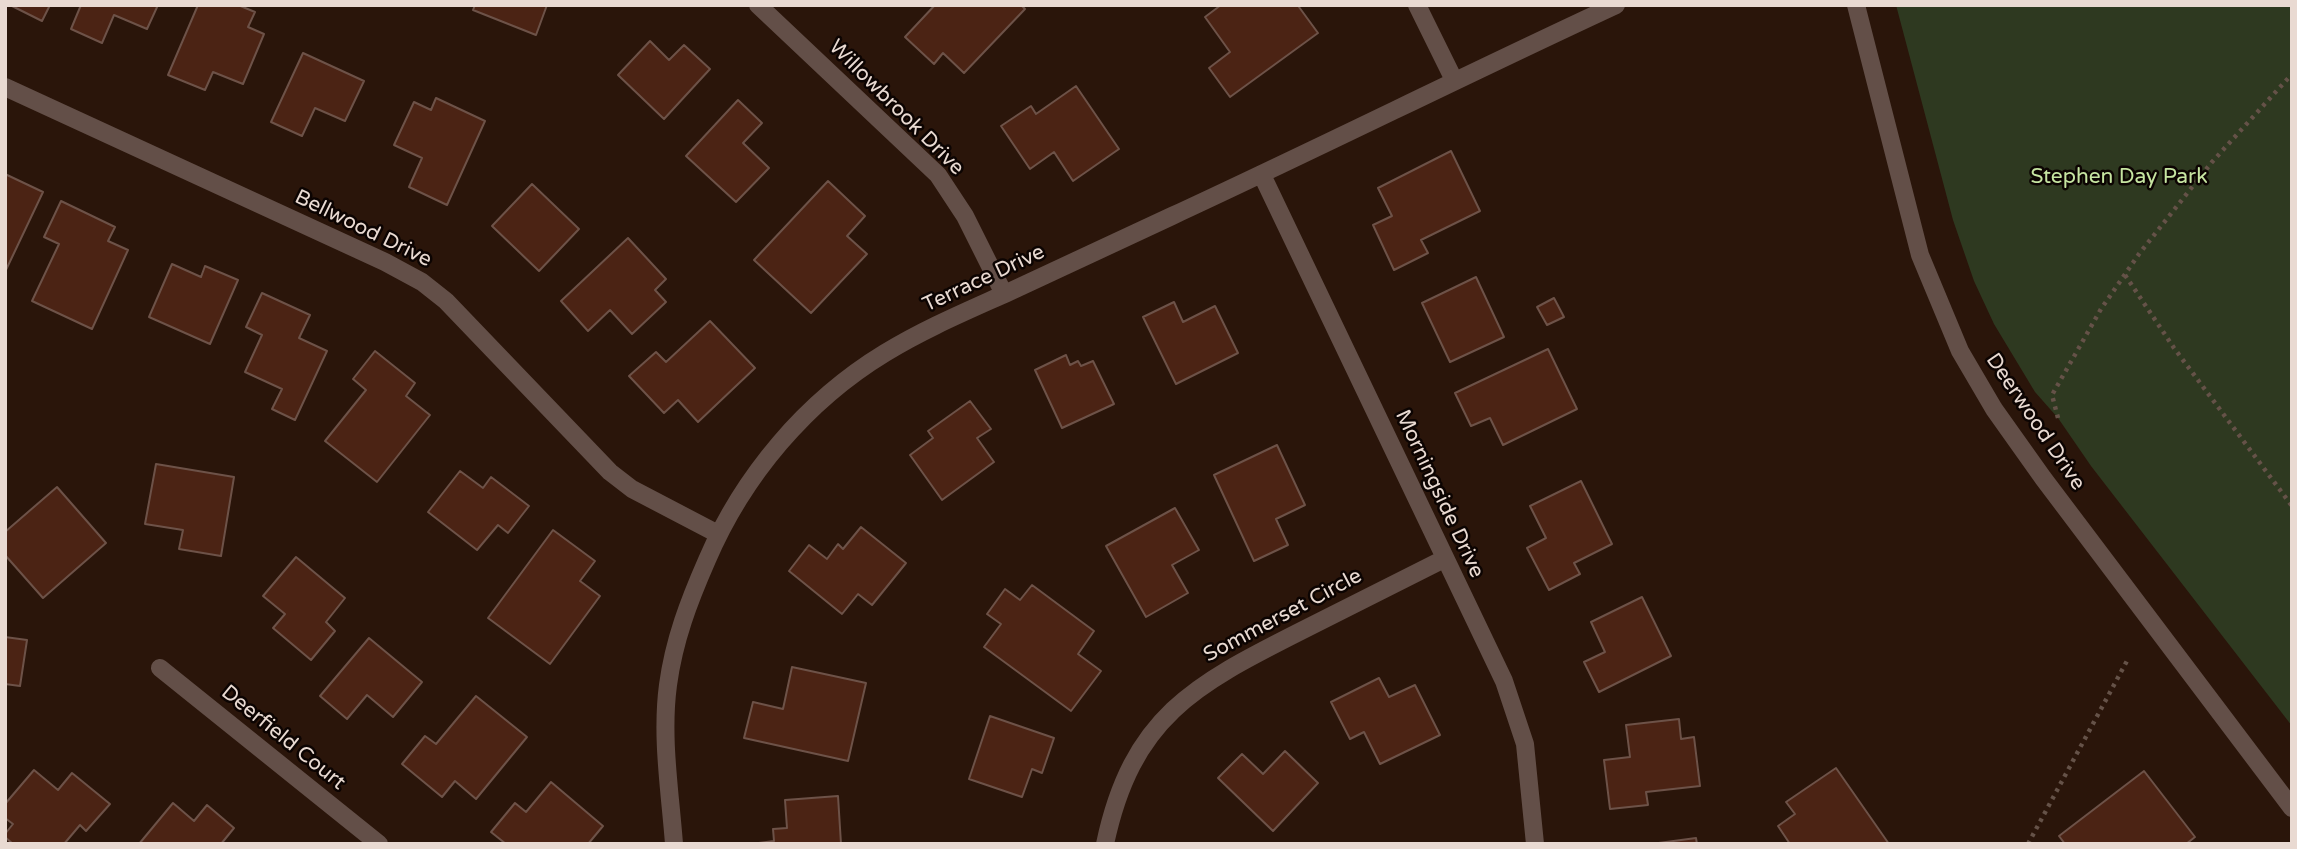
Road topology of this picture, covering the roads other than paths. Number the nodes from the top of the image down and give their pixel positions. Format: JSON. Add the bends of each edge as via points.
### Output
{"nodes":[{"id":1,"x":758,"y":5,"type":"edge"},
{"id":2,"x":1418,"y":5,"type":"edge"},
{"id":3,"x":1616,"y":5,"type":"edge"},
{"id":4,"x":1856,"y":5,"type":"edge"},
{"id":5,"x":1454,"y":80,"type":"junction"},
{"id":6,"x":5,"y":87,"type":"edge"},
{"id":7,"x":1262,"y":175,"type":"junction"},
{"id":8,"x":1004,"y":294,"type":"junction"},
{"id":9,"x":718,"y":534,"type":"junction"},
{"id":10,"x":1444,"y":559,"type":"junction"},
{"id":11,"x":160,"y":668,"type":"dead end"},
{"id":12,"x":2292,"y":808,"type":"edge"},
{"id":13,"x":379,"y":844,"type":"edge"},
{"id":14,"x":674,"y":844,"type":"edge"},
{"id":15,"x":1105,"y":844,"type":"edge"},
{"id":16,"x":1535,"y":844,"type":"edge"}],
"edges":[{"from":1,"to":8,"type":"street","name":"Willowbrook Drive","via":[[938,174]]},
{"from":2,"to":5,"type":"street"},
{"from":3,"to":5,"type":"street","name":"Terrace Drive"},
{"from":4,"to":12,"type":"street","name":"Deerwood Drive","via":[[1920,255],[1960,351],[2043,478]]},
{"from":5,"to":7,"type":"street","name":"Terrace Drive"},
{"from":6,"to":9,"type":"street","name":"Bellwood Drive","via":[[422,282],[446,301],[610,472],[632,489]]},
{"from":7,"to":8,"type":"street","name":"Terrace Drive"},
{"from":7,"to":10,"type":"street","name":"Morningside Drive"},
{"from":8,"to":9,"type":"street","name":"Terrace Drive","via":[[883,354],[825,397],[754,475]]},
{"from":9,"to":14,"type":"street","name":"Terrace Drive","via":[[690,598],[668,686],[665,731]]},
{"from":10,"to":15,"type":"street","name":"Sommerset Circle","via":[[1230,667],[1184,699],[1155,729],[1132,764]]},
{"from":10,"to":16,"type":"street","name":"Morningside Drive","via":[[1515,710],[1525,744]]},
{"from":11,"to":13,"type":"street","name":"Deerfield Court"}]}
